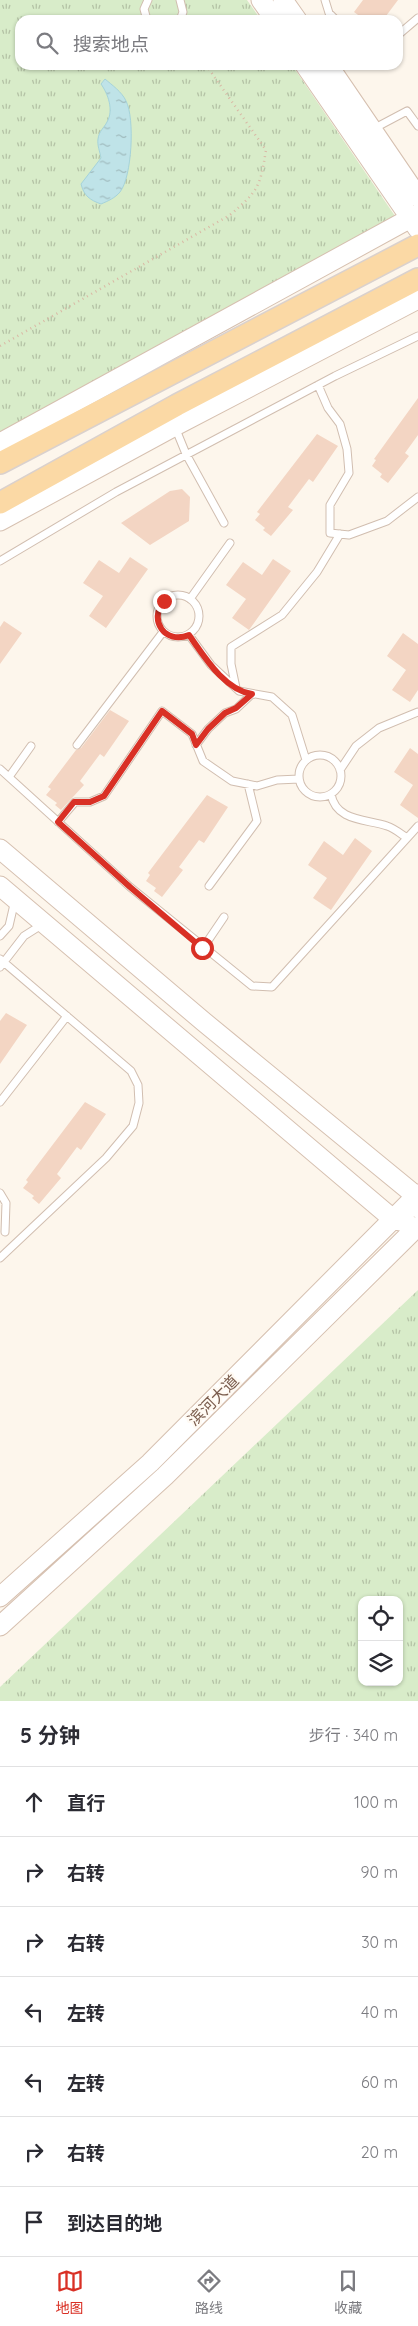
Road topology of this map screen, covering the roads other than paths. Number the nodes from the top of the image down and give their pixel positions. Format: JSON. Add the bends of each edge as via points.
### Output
{"nodes":[{"id":1,"x":148,"y":0,"type":"edge"},
{"id":2,"x":180,"y":0,"type":"edge"},
{"id":3,"x":261,"y":0,"type":"edge"},
{"id":4,"x":283,"y":0,"type":"edge"},
{"id":5,"x":325,"y":0,"type":"edge"},
{"id":6,"x":146,"y":15,"type":"edge"},
{"id":7,"x":182,"y":15,"type":"edge"},
{"id":8,"x":272,"y":15,"type":"edge"},
{"id":9,"x":294,"y":15,"type":"edge"},
{"id":10,"x":331,"y":15,"type":"edge"},
{"id":11,"x":418,"y":18,"type":"edge"},
{"id":12,"x":403,"y":31,"type":"edge"},
{"id":13,"x":309,"y":70,"type":"edge"},
{"id":14,"x":331,"y":70,"type":"edge"},
{"id":15,"x":418,"y":126,"type":"edge"},
{"id":16,"x":372,"y":130,"type":"junction"},
{"id":17,"x":418,"y":197,"type":"edge"},
{"id":18,"x":415,"y":220,"type":"edge"},
{"id":19,"x":418,"y":245,"type":"edge"},
{"id":20,"x":418,"y":279,"type":"edge"},
{"id":21,"x":418,"y":299,"type":"edge"},
{"id":22,"x":418,"y":336,"type":"edge"},
{"id":23,"x":318,"y":385,"type":"junction"},
{"id":24,"x":171,"y":418,"type":"junction"},
{"id":25,"x":0,"y":443,"type":"edge"},
{"id":26,"x":186,"y":454,"type":"junction"},
{"id":27,"x":0,"y":463,"type":"edge"},
{"id":28,"x":418,"y":497,"type":"edge"},
{"id":29,"x":0,"y":503,"type":"edge"},
{"id":30,"x":0,"y":521,"type":"edge"},
{"id":31,"x":224,"y":523,"type":"dead end"},
{"id":32,"x":340,"y":534,"type":"junction"},
{"id":33,"x":230,"y":543,"type":"dead end"},
{"id":34,"x":0,"y":561,"type":"edge"},
{"id":35,"x":190,"y":599,"type":"junction"},
{"id":36,"x":163,"y":632,"type":"junction"},
{"id":37,"x":189,"y":635,"type":"junction"},
{"id":38,"x":236,"y":688,"type":"junction"},
{"id":39,"x":252,"y":694,"type":"junction"},
{"id":40,"x":418,"y":712,"type":"edge"},
{"id":41,"x":77,"y":745,"type":"dead end"},
{"id":42,"x":196,"y":745,"type":"junction"},
{"id":43,"x":31,"y":746,"type":"dead end"},
{"id":44,"x":306,"y":760,"type":"junction"},
{"id":45,"x":0,"y":769,"type":"edge"},
{"id":46,"x":340,"y":770,"type":"junction"},
{"id":47,"x":10,"y":777,"type":"junction"},
{"id":48,"x":299,"y":779,"type":"junction"},
{"id":49,"x":248,"y":784,"type":"junction"},
{"id":50,"x":331,"y":794,"type":"junction"},
{"id":51,"x":58,"y":822,"type":"junction"},
{"id":52,"x":418,"y":826,"type":"edge"},
{"id":53,"x":407,"y":838,"type":"junction"},
{"id":54,"x":0,"y":849,"type":"edge"},
{"id":55,"x":0,"y":886,"type":"edge"},
{"id":56,"x":209,"y":886,"type":"dead end"},
{"id":57,"x":15,"y":900,"type":"junction"},
{"id":58,"x":224,"y":917,"type":"dead end"},
{"id":59,"x":43,"y":924,"type":"junction"},
{"id":60,"x":0,"y":936,"type":"edge"},
{"id":61,"x":202,"y":948,"type":"junction"},
{"id":62,"x":1,"y":963,"type":"edge"},
{"id":63,"x":67,"y":1016,"type":"junction"},
{"id":64,"x":0,"y":1102,"type":"edge"},
{"id":65,"x":0,"y":1193,"type":"edge"},
{"id":66,"x":417,"y":1200,"type":"edge"},
{"id":67,"x":394,"y":1220,"type":"junction"},
{"id":68,"x":418,"y":1225,"type":"edge"},
{"id":69,"x":5,"y":1232,"type":"dead end"},
{"id":70,"x":0,"y":1258,"type":"edge"},
{"id":71,"x":0,"y":1597,"type":"edge"},
{"id":72,"x":0,"y":1626,"type":"edge"}],
"edges":[{"from":1,"to":6,"type":"lane","via":[[144,9]]},
{"from":2,"to":7,"type":"lane"},
{"from":3,"to":8,"type":"street"},
{"from":4,"to":9,"type":"street"},
{"from":5,"to":10,"type":"lane"},
{"from":11,"to":12,"type":"lane"},
{"from":13,"to":18,"type":"street"},
{"from":14,"to":16,"type":"street"},
{"from":15,"to":16,"type":"lane","via":[[407,111]]},
{"from":16,"to":17,"type":"street"},
{"from":18,"to":25,"type":"street"},
{"from":19,"to":27,"type":"main road"},
{"from":20,"to":24,"type":"main road"},
{"from":21,"to":24,"type":"street"},
{"from":22,"to":23,"type":"lane"},
{"from":23,"to":26,"type":"lane"},
{"from":23,"to":32,"type":"lane","via":[[328,408],[340,424],[347,448],[349,473],[330,505],[330,533]]},
{"from":24,"to":26,"type":"lane"},
{"from":24,"to":29,"type":"main road"},
{"from":24,"to":30,"type":"street"},
{"from":26,"to":31,"type":"lane"},
{"from":26,"to":34,"type":"lane"},
{"from":28,"to":32,"type":"lane","via":[[387,521],[348,536]]},
{"from":32,"to":38,"type":"lane","via":[[318,572],[282,614],[231,647]]},
{"from":33,"to":35,"type":"lane"},
{"from":35,"to":36,"type":"lane","via":[[177,595],[164,601],[157,613]]},
{"from":35,"to":37,"type":"lane","via":[[199,610],[200,618]]},
{"from":36,"to":37,"type":"lane","via":[[176,638]]},
{"from":36,"to":41,"type":"lane"},
{"from":37,"to":38,"type":"lane","via":[[211,665]]},
{"from":38,"to":39,"type":"lane"},
{"from":39,"to":42,"type":"lane","via":[[225,713]]},
{"from":39,"to":44,"type":"lane","via":[[272,697],[292,715]]},
{"from":40,"to":46,"type":"lane","via":[[379,728],[356,746]]},
{"from":42,"to":49,"type":"lane","via":[[203,761],[232,781]]},
{"from":42,"to":51,"type":"lane","via":[[192,734],[162,711],[104,796],[90,802],[74,802]]},
{"from":43,"to":47,"type":"lane"},
{"from":44,"to":46,"type":"lane","via":[[326,755],[337,763]]},
{"from":44,"to":48,"type":"lane"},
{"from":45,"to":47,"type":"lane"},
{"from":46,"to":50,"type":"lane","via":[[340,784]]},
{"from":47,"to":51,"type":"lane"},
{"from":48,"to":49,"type":"lane","via":[[277,780],[257,786]]},
{"from":48,"to":50,"type":"lane","via":[[301,786],[311,795],[324,797]]},
{"from":49,"to":56,"type":"lane","via":[[258,821]]},
{"from":50,"to":53,"type":"lane","via":[[332,802],[341,813],[388,826]]},
{"from":51,"to":61,"type":"lane"},
{"from":52,"to":53,"type":"lane"},
{"from":53,"to":61,"type":"lane","via":[[272,988],[252,986]]},
{"from":54,"to":66,"type":"street"},
{"from":55,"to":57,"type":"street"},
{"from":57,"to":59,"type":"street"},
{"from":57,"to":60,"type":"lane","via":[[8,926]]},
{"from":58,"to":61,"type":"lane"},
{"from":59,"to":62,"type":"lane","via":[[24,936]]},
{"from":59,"to":67,"type":"street"},
{"from":62,"to":63,"type":"lane"},
{"from":63,"to":64,"type":"lane"},
{"from":63,"to":70,"type":"lane","via":[[131,1071],[138,1085],[139,1103],[133,1126],[106,1158]]},
{"from":65,"to":69,"type":"lane","via":[[6,1203]]},
{"from":66,"to":67,"type":"street","name":"滨河大道"},
{"from":67,"to":68,"type":"street"},
{"from":67,"to":71,"type":"street","name":"滨河大道","via":[[150,1463]]},
{"from":68,"to":72,"type":"street","name":"滨河大道","via":[[166,1476]]}]}
